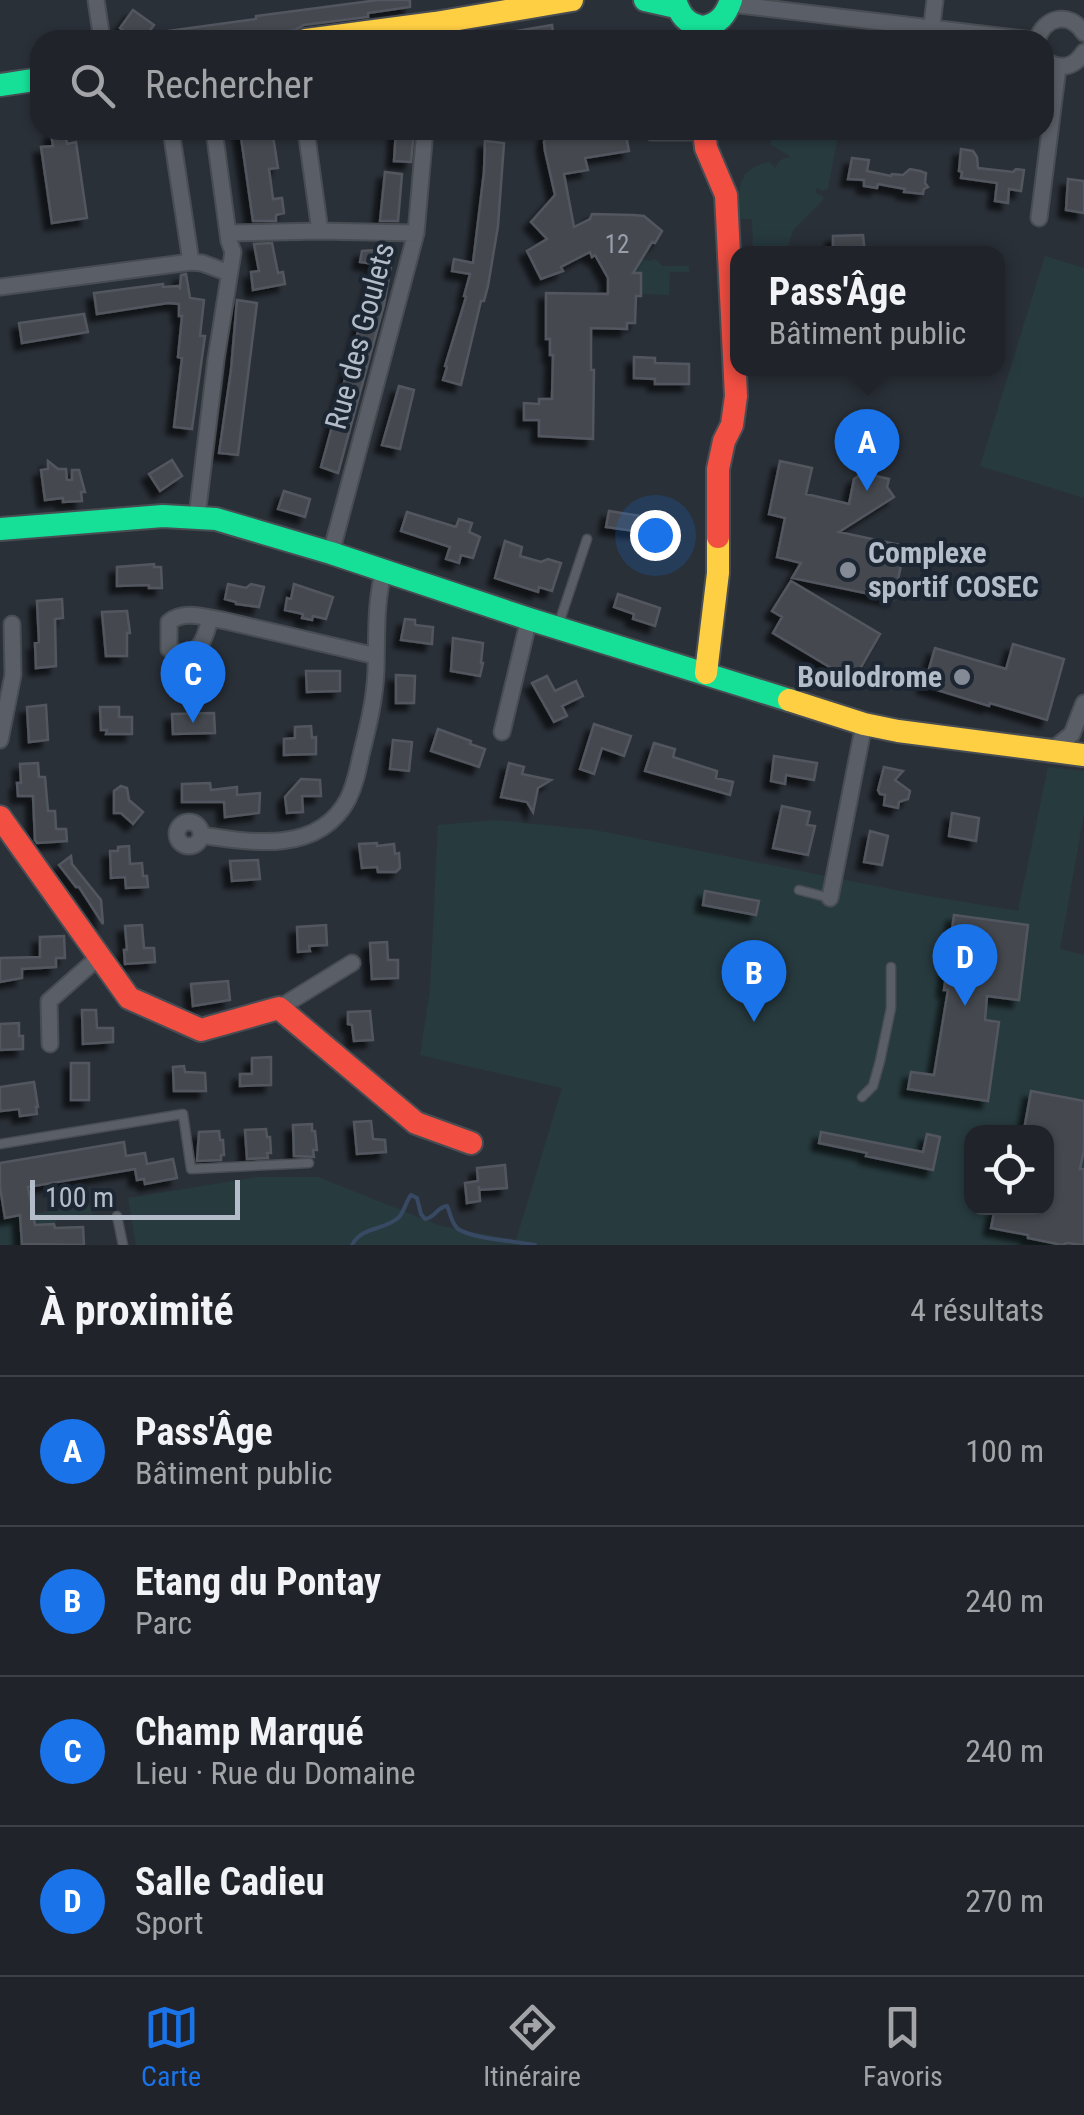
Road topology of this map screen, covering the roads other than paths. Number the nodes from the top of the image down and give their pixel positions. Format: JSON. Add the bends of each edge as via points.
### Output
{"nodes":[{"id":1,"x":96,"y":0,"type":"edge"},
{"id":2,"x":572,"y":0,"type":"edge"},
{"id":3,"x":645,"y":0,"type":"edge"},
{"id":4,"x":934,"y":0,"type":"edge"},
{"id":5,"x":539,"y":2,"type":"edge"},
{"id":6,"x":731,"y":2,"type":"edge"},
{"id":7,"x":675,"y":4,"type":"edge"},
{"id":8,"x":100,"y":30,"type":"edge"},
{"id":9,"x":442,"y":30,"type":"edge"},
{"id":10,"x":695,"y":30,"type":"edge"},
{"id":11,"x":706,"y":30,"type":"edge"},
{"id":12,"x":905,"y":30,"type":"edge"},
{"id":13,"x":930,"y":30,"type":"edge"},
{"id":14,"x":1041,"y":30,"type":"edge"},
{"id":15,"x":1084,"y":33,"type":"edge"},
{"id":16,"x":1084,"y":52,"type":"edge"},
{"id":17,"x":1054,"y":63,"type":"edge"},
{"id":18,"x":30,"y":80,"type":"edge"},
{"id":19,"x":0,"y":85,"type":"edge"},
{"id":20,"x":173,"y":140,"type":"edge"},
{"id":21,"x":215,"y":140,"type":"edge"},
{"id":22,"x":307,"y":140,"type":"edge"},
{"id":23,"x":425,"y":140,"type":"edge"},
{"id":24,"x":705,"y":140,"type":"edge"},
{"id":25,"x":1045,"y":140,"type":"edge"},
{"id":26,"x":1038,"y":218,"type":"dead end"},
{"id":27,"x":320,"y":231,"type":"junction"},
{"id":28,"x":416,"y":233,"type":"junction"},
{"id":29,"x":229,"y":237,"type":"junction"},
{"id":30,"x":191,"y":262,"type":"junction"},
{"id":31,"x":222,"y":270,"type":"junction"},
{"id":32,"x":730,"y":275,"type":"edge"},
{"id":33,"x":0,"y":287,"type":"edge"},
{"id":34,"x":735,"y":376,"type":"edge"},
{"id":35,"x":197,"y":516,"type":"junction"},
{"id":36,"x":0,"y":528,"type":"edge"},
{"id":37,"x":587,"y":540,"type":"dead end"},
{"id":38,"x":331,"y":553,"type":"junction"},
{"id":39,"x":384,"y":570,"type":"junction"},
{"id":40,"x":210,"y":618,"type":"dead end"},
{"id":41,"x":529,"y":618,"type":"junction"},
{"id":42,"x":12,"y":624,"type":"dead end"},
{"id":43,"x":558,"y":628,"type":"junction"},
{"id":44,"x":376,"y":656,"type":"junction"},
{"id":45,"x":706,"y":673,"type":"junction"},
{"id":46,"x":1084,"y":703,"type":"edge"},
{"id":47,"x":864,"y":724,"type":"junction"},
{"id":48,"x":502,"y":732,"type":"dead end"},
{"id":49,"x":0,"y":740,"type":"edge"},
{"id":50,"x":1051,"y":751,"type":"junction"},
{"id":51,"x":1084,"y":755,"type":"edge"},
{"id":52,"x":0,"y":817,"type":"edge"},
{"id":53,"x":201,"y":835,"type":"dead end"},
{"id":54,"x":799,"y":890,"type":"dead end"},
{"id":55,"x":830,"y":898,"type":"joint"},
{"id":56,"x":100,"y":956,"type":"junction"},
{"id":57,"x":352,"y":963,"type":"dead end"},
{"id":58,"x":891,"y":967,"type":"dead end"},
{"id":59,"x":279,"y":1008,"type":"junction"},
{"id":60,"x":50,"y":1044,"type":"dead end"},
{"id":61,"x":862,"y":1097,"type":"dead end"},
{"id":62,"x":470,"y":1143,"type":"dead end"},
{"id":63,"x":0,"y":1144,"type":"edge"},
{"id":64,"x":309,"y":1163,"type":"dead end"},
{"id":65,"x":117,"y":1216,"type":"dead end"},
{"id":66,"x":123,"y":1245,"type":"edge"}],
"edges":[{"from":1,"to":8,"type":"street"},
{"from":2,"to":5,"type":"street"},
{"from":3,"to":7,"type":"street"},
{"from":4,"to":13,"type":"street"},
{"from":5,"to":9,"type":"street"},
{"from":6,"to":11,"type":"street","via":[[723,19]]},
{"from":6,"to":12,"type":"street"},
{"from":7,"to":10,"type":"street"},
{"from":14,"to":15,"type":"street","via":[[1067,12]]},
{"from":16,"to":17,"type":"street","via":[[1073,64]]},
{"from":18,"to":19,"type":"street"},
{"from":20,"to":30,"type":"street"},
{"from":21,"to":29,"type":"street"},
{"from":22,"to":27,"type":"street"},
{"from":23,"to":28,"type":"street","name":"Rue des Goulets"},
{"from":24,"to":32,"type":"street","via":[[726,194]]},
{"from":25,"to":26,"type":"street"},
{"from":27,"to":28,"type":"street"},
{"from":27,"to":29,"type":"street"},
{"from":28,"to":38,"type":"street","name":"Rue des Goulets"},
{"from":29,"to":31,"type":"street","via":[[234,252]]},
{"from":30,"to":31,"type":"street"},
{"from":30,"to":33,"type":"street"},
{"from":31,"to":35,"type":"street"},
{"from":34,"to":45,"type":"street","via":[[732,425],[718,469],[718,573]]},
{"from":35,"to":36,"type":"street"},
{"from":35,"to":38,"type":"street"},
{"from":37,"to":43,"type":"lane"},
{"from":38,"to":39,"type":"street"},
{"from":39,"to":41,"type":"street"},
{"from":39,"to":44,"type":"street"},
{"from":40,"to":44,"type":"street"},
{"from":41,"to":43,"type":"street"},
{"from":41,"to":48,"type":"street"},
{"from":42,"to":49,"type":"street","via":[[13,675]]},
{"from":43,"to":45,"type":"street"},
{"from":44,"to":53,"type":"street","via":[[354,784],[335,817],[290,840]]},
{"from":45,"to":47,"type":"street"},
{"from":46,"to":50,"type":"street","via":[[1072,734]]},
{"from":47,"to":50,"type":"street"},
{"from":47,"to":55,"type":"street"},
{"from":50,"to":51,"type":"street"},
{"from":52,"to":56,"type":"street"},
{"from":54,"to":55,"type":"lane"},
{"from":56,"to":59,"type":"street","via":[[129,998],[201,1030]]},
{"from":56,"to":60,"type":"street","via":[[48,1001]]},
{"from":57,"to":59,"type":"street"},
{"from":58,"to":61,"type":"lane","via":[[880,1061]]},
{"from":59,"to":62,"type":"street","via":[[416,1124]]},
{"from":63,"to":64,"type":"lane","via":[[183,1114],[191,1169]]},
{"from":65,"to":66,"type":"lane"}]}
